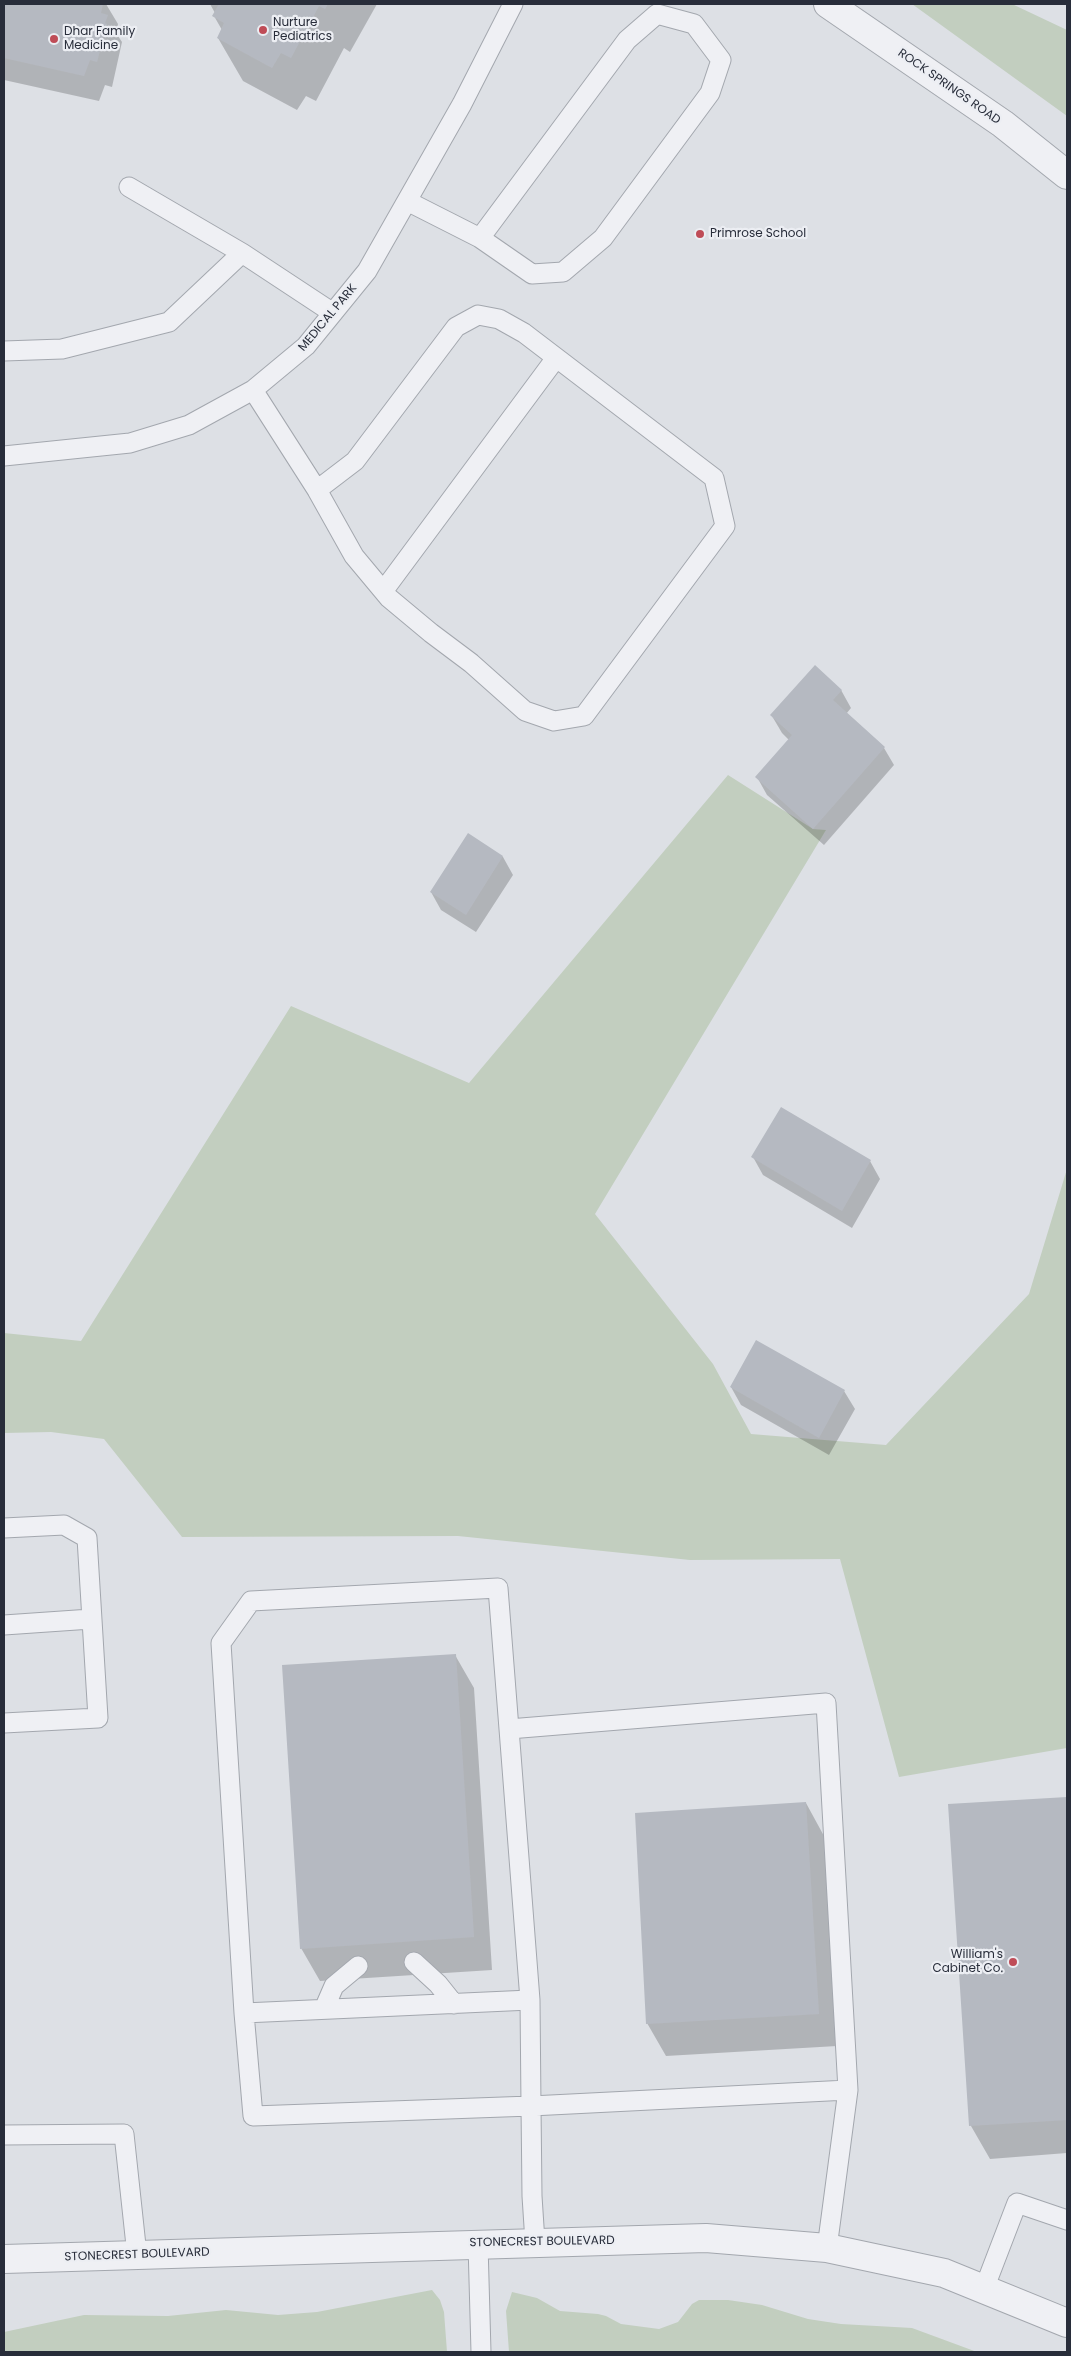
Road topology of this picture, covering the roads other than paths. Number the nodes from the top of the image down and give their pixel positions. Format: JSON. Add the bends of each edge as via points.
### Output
{"nodes":[{"id":1,"x":514,"y":4,"type":"edge"},
{"id":2,"x":828,"y":4,"type":"edge"},
{"id":3,"x":1067,"y":175,"type":"edge"},
{"id":4,"x":129,"y":187,"type":"dead end"},
{"id":5,"x":407,"y":201,"type":"junction"},
{"id":6,"x":480,"y":238,"type":"junction"},
{"id":7,"x":242,"y":253,"type":"junction"},
{"id":8,"x":333,"y":314,"type":"junction"},
{"id":9,"x":4,"y":351,"type":"edge"},
{"id":10,"x":556,"y":358,"type":"junction"},
{"id":11,"x":253,"y":390,"type":"junction"},
{"id":12,"x":4,"y":456,"type":"edge"},
{"id":13,"x":317,"y":490,"type":"junction"},
{"id":14,"x":384,"y":590,"type":"junction"},
{"id":15,"x":4,"y":1528,"type":"edge"},
{"id":16,"x":91,"y":1619,"type":"junction"},
{"id":17,"x":4,"y":1625,"type":"edge"},
{"id":18,"x":4,"y":1723,"type":"edge"},
{"id":19,"x":509,"y":1729,"type":"junction"},
{"id":20,"x":414,"y":1962,"type":"dead end"},
{"id":21,"x":358,"y":1966,"type":"dead end"},
{"id":22,"x":530,"y":2000,"type":"junction"},
{"id":23,"x":454,"y":2004,"type":"junction"},
{"id":24,"x":324,"y":2009,"type":"junction"},
{"id":25,"x":244,"y":2013,"type":"junction"},
{"id":26,"x":848,"y":2090,"type":"junction"},
{"id":27,"x":531,"y":2106,"type":"junction"},
{"id":28,"x":4,"y":2135,"type":"edge"},
{"id":29,"x":1067,"y":2220,"type":"edge"},
{"id":30,"x":535,"y":2242,"type":"junction"},
{"id":31,"x":478,"y":2244,"type":"junction"},
{"id":32,"x":827,"y":2248,"type":"junction"},
{"id":33,"x":137,"y":2255,"type":"junction"},
{"id":34,"x":4,"y":2259,"type":"edge"},
{"id":35,"x":984,"y":2289,"type":"junction"},
{"id":36,"x":1067,"y":2323,"type":"edge"},
{"id":37,"x":481,"y":2352,"type":"edge"}],
"edges":[{"from":1,"to":5,"type":"lane","name":"MEDICAL PARK"},
{"from":2,"to":3,"type":"street","name":"ROCK SPRINGS ROAD","via":[[1003,124]]},
{"from":4,"to":7,"type":"lane"},
{"from":5,"to":6,"type":"lane"},
{"from":5,"to":8,"type":"lane","name":"MEDICAL PARK","via":[[367,271]]},
{"from":6,"to":6,"type":"lane","via":[[532,274],[563,272],[604,238],[710,93],[722,60],[694,24],[657,14],[627,40]]},
{"from":7,"to":8,"type":"lane"},
{"from":7,"to":9,"type":"lane","via":[[169,322],[62,349]]},
{"from":8,"to":11,"type":"lane","name":"MEDICAL PARK","via":[[306,346]]},
{"from":10,"to":13,"type":"lane","via":[[524,333],[499,319],[478,315],[456,327],[355,461]]},
{"from":10,"to":14,"type":"lane"},
{"from":10,"to":14,"type":"lane","via":[[714,478],[725,526],[584,716],[554,721],[525,711],[389,598]]},
{"from":11,"to":12,"type":"lane","name":"MEDICAL PARK","via":[[189,424],[130,443]]},
{"from":11,"to":13,"type":"lane"},
{"from":13,"to":14,"type":"lane","via":[[354,556]]},
{"from":15,"to":16,"type":"lane","via":[[64,1525],[87,1538]]},
{"from":16,"to":17,"type":"lane"},
{"from":16,"to":18,"type":"lane","via":[[98,1718]]},
{"from":19,"to":22,"type":"lane"},
{"from":19,"to":25,"type":"lane","via":[[498,1588],[250,1600],[221,1643]]},
{"from":19,"to":26,"type":"lane","via":[[826,1703]]},
{"from":20,"to":23,"type":"lane"},
{"from":21,"to":24,"type":"lane","via":[[334,1986]]},
{"from":22,"to":23,"type":"lane"},
{"from":22,"to":27,"type":"lane"},
{"from":23,"to":24,"type":"lane"},
{"from":24,"to":25,"type":"lane"},
{"from":25,"to":27,"type":"lane","via":[[253,2116]]},
{"from":26,"to":27,"type":"lane"},
{"from":26,"to":32,"type":"lane"},
{"from":27,"to":30,"type":"lane"},
{"from":28,"to":33,"type":"lane","via":[[124,2134]]},
{"from":29,"to":35,"type":"lane","via":[[1017,2204]]},
{"from":30,"to":31,"type":"street","name":"STONECREST BOULEVARD"},
{"from":30,"to":32,"type":"street","name":"STONECREST BOULEVARD","via":[[706,2238]]},
{"from":31,"to":33,"type":"street","name":"STONECREST BOULEVARD"},
{"from":31,"to":37,"type":"lane"},
{"from":32,"to":35,"type":"street","name":"STONECREST BOULEVARD","via":[[944,2273]]},
{"from":33,"to":34,"type":"street","name":"STONECREST BOULEVARD"},
{"from":35,"to":36,"type":"street","name":"STONECREST BOULEVARD"}]}
